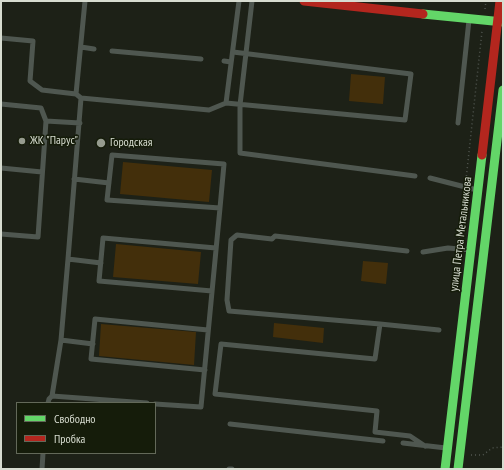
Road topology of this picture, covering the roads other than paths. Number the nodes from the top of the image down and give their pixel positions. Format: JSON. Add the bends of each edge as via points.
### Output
{"nodes":[{"id":1,"x":85,"y":1,"type":"edge"},
{"id":2,"x":239,"y":1,"type":"edge"},
{"id":3,"x":252,"y":1,"type":"edge"},
{"id":4,"x":304,"y":1,"type":"edge"},
{"id":5,"x":500,"y":1,"type":"edge"},
{"id":6,"x":469,"y":19,"type":"junction"},
{"id":7,"x":500,"y":21,"type":"edge"},
{"id":8,"x":1,"y":38,"type":"edge"},
{"id":9,"x":81,"y":47,"type":"junction"},
{"id":10,"x":94,"y":49,"type":"dead end"},
{"id":11,"x":112,"y":50,"type":"dead end"},
{"id":12,"x":233,"y":52,"type":"junction"},
{"id":13,"x":246,"y":54,"type":"junction"},
{"id":14,"x":201,"y":59,"type":"dead end"},
{"id":15,"x":224,"y":61,"type":"dead end"},
{"id":16,"x":232,"y":62,"type":"junction"},
{"id":17,"x":503,"y":90,"type":"edge"},
{"id":18,"x":76,"y":94,"type":"junction"},
{"id":19,"x":81,"y":98,"type":"junction"},
{"id":20,"x":226,"y":103,"type":"junction"},
{"id":21,"x":1,"y":104,"type":"edge"},
{"id":22,"x":240,"y":105,"type":"junction"},
{"id":23,"x":46,"y":121,"type":"junction"},
{"id":24,"x":80,"y":123,"type":"junction"},
{"id":25,"x":458,"y":123,"type":"dead end"},
{"id":26,"x":1,"y":168,"type":"edge"},
{"id":27,"x":42,"y":172,"type":"junction"},
{"id":28,"x":415,"y":176,"type":"dead end"},
{"id":29,"x":430,"y":178,"type":"dead end"},
{"id":30,"x":74,"y":179,"type":"junction"},
{"id":31,"x":109,"y":183,"type":"junction"},
{"id":32,"x":478,"y":190,"type":"junction"},
{"id":33,"x":220,"y":208,"type":"junction"},
{"id":34,"x":1,"y":234,"type":"edge"},
{"id":35,"x":216,"y":248,"type":"junction"},
{"id":36,"x":407,"y":250,"type":"dead end"},
{"id":37,"x":472,"y":250,"type":"junction"},
{"id":38,"x":423,"y":252,"type":"dead end"},
{"id":39,"x":68,"y":259,"type":"junction"},
{"id":40,"x":101,"y":263,"type":"junction"},
{"id":41,"x":212,"y":291,"type":"junction"},
{"id":42,"x":380,"y":324,"type":"junction"},
{"id":43,"x":208,"y":330,"type":"junction"},
{"id":44,"x":439,"y":330,"type":"dead end"},
{"id":45,"x":61,"y":340,"type":"junction"},
{"id":46,"x":92,"y":344,"type":"junction"},
{"id":47,"x":205,"y":370,"type":"junction"},
{"id":48,"x":52,"y":396,"type":"junction"},
{"id":49,"x":48,"y":402,"type":"edge"},
{"id":50,"x":133,"y":402,"type":"edge"},
{"id":51,"x":156,"y":404,"type":"edge"},
{"id":52,"x":230,"y":424,"type":"dead end"},
{"id":53,"x":383,"y":440,"type":"dead end"},
{"id":54,"x":403,"y":443,"type":"dead end"},
{"id":55,"x":425,"y":446,"type":"junction"},
{"id":56,"x":447,"y":448,"type":"junction"},
{"id":57,"x":43,"y":454,"type":"edge"},
{"id":58,"x":42,"y":469,"type":"edge"},
{"id":59,"x":229,"y":469,"type":"edge"},
{"id":60,"x":232,"y":469,"type":"edge"},
{"id":61,"x":445,"y":469,"type":"edge"},
{"id":62,"x":458,"y":469,"type":"edge"}],
"edges":[{"from":1,"to":9,"type":"lane"},
{"from":2,"to":12,"type":"lane"},
{"from":3,"to":13,"type":"lane"},
{"from":4,"to":6,"type":"main road"},
{"from":5,"to":7,"type":"main road","name":"улица Петра Метальникова"},
{"from":6,"to":7,"type":"main road"},
{"from":6,"to":25,"type":"lane"},
{"from":7,"to":32,"type":"main road","name":"улица Петра Метальникова"},
{"from":8,"to":18,"type":"lane","via":[[33,41],[30,81],[42,90]]},
{"from":9,"to":10,"type":"lane"},
{"from":9,"to":18,"type":"lane"},
{"from":11,"to":14,"type":"lane"},
{"from":12,"to":13,"type":"lane"},
{"from":12,"to":16,"type":"lane"},
{"from":13,"to":22,"type":"lane"},
{"from":13,"to":22,"type":"lane","via":[[411,74],[405,120]]},
{"from":15,"to":16,"type":"lane"},
{"from":16,"to":20,"type":"lane"},
{"from":17,"to":62,"type":"main road","name":"улица Петра Метальникова"},
{"from":18,"to":19,"type":"lane"},
{"from":19,"to":20,"type":"lane","via":[[209,110]]},
{"from":19,"to":24,"type":"lane"},
{"from":20,"to":22,"type":"lane"},
{"from":21,"to":23,"type":"lane","via":[[41,108]]},
{"from":22,"to":28,"type":"lane","via":[[240,153]]},
{"from":23,"to":24,"type":"lane"},
{"from":23,"to":27,"type":"lane"},
{"from":24,"to":30,"type":"lane"},
{"from":26,"to":27,"type":"lane"},
{"from":27,"to":34,"type":"lane","via":[[38,237]]},
{"from":29,"to":32,"type":"lane"},
{"from":30,"to":31,"type":"lane"},
{"from":30,"to":39,"type":"lane"},
{"from":31,"to":33,"type":"lane","via":[[107,200]]},
{"from":31,"to":33,"type":"lane","via":[[112,155],[224,164]]},
{"from":32,"to":37,"type":"main road","name":"улица Петра Метальникова"},
{"from":33,"to":35,"type":"lane"},
{"from":35,"to":40,"type":"lane","via":[[103,238]]},
{"from":35,"to":41,"type":"lane"},
{"from":36,"to":42,"type":"lane","via":[[275,236],[272,240],[237,236],[231,240],[227,300],[229,311]]},
{"from":37,"to":38,"type":"lane","via":[[448,248]]},
{"from":37,"to":56,"type":"main road","name":"улица Петра Метальникова"},
{"from":39,"to":40,"type":"lane"},
{"from":39,"to":45,"type":"lane"},
{"from":40,"to":41,"type":"lane","via":[[99,281]]},
{"from":41,"to":43,"type":"lane"},
{"from":42,"to":44,"type":"lane"},
{"from":42,"to":55,"type":"lane","via":[[375,359],[221,344],[215,394],[377,411],[375,432],[410,436]]},
{"from":43,"to":46,"type":"lane","via":[[95,319]]},
{"from":43,"to":47,"type":"lane"},
{"from":45,"to":46,"type":"lane"},
{"from":45,"to":48,"type":"lane"},
{"from":46,"to":47,"type":"lane","via":[[91,359]]},
{"from":47,"to":51,"type":"lane","via":[[201,407]]},
{"from":48,"to":49,"type":"lane"},
{"from":48,"to":50,"type":"lane"},
{"from":52,"to":53,"type":"lane"},
{"from":54,"to":55,"type":"lane"},
{"from":55,"to":56,"type":"lane"},
{"from":56,"to":61,"type":"main road","name":"улица Петра Метальникова"},
{"from":57,"to":58,"type":"lane"},
{"from":59,"to":60,"type":"lane"}]}
